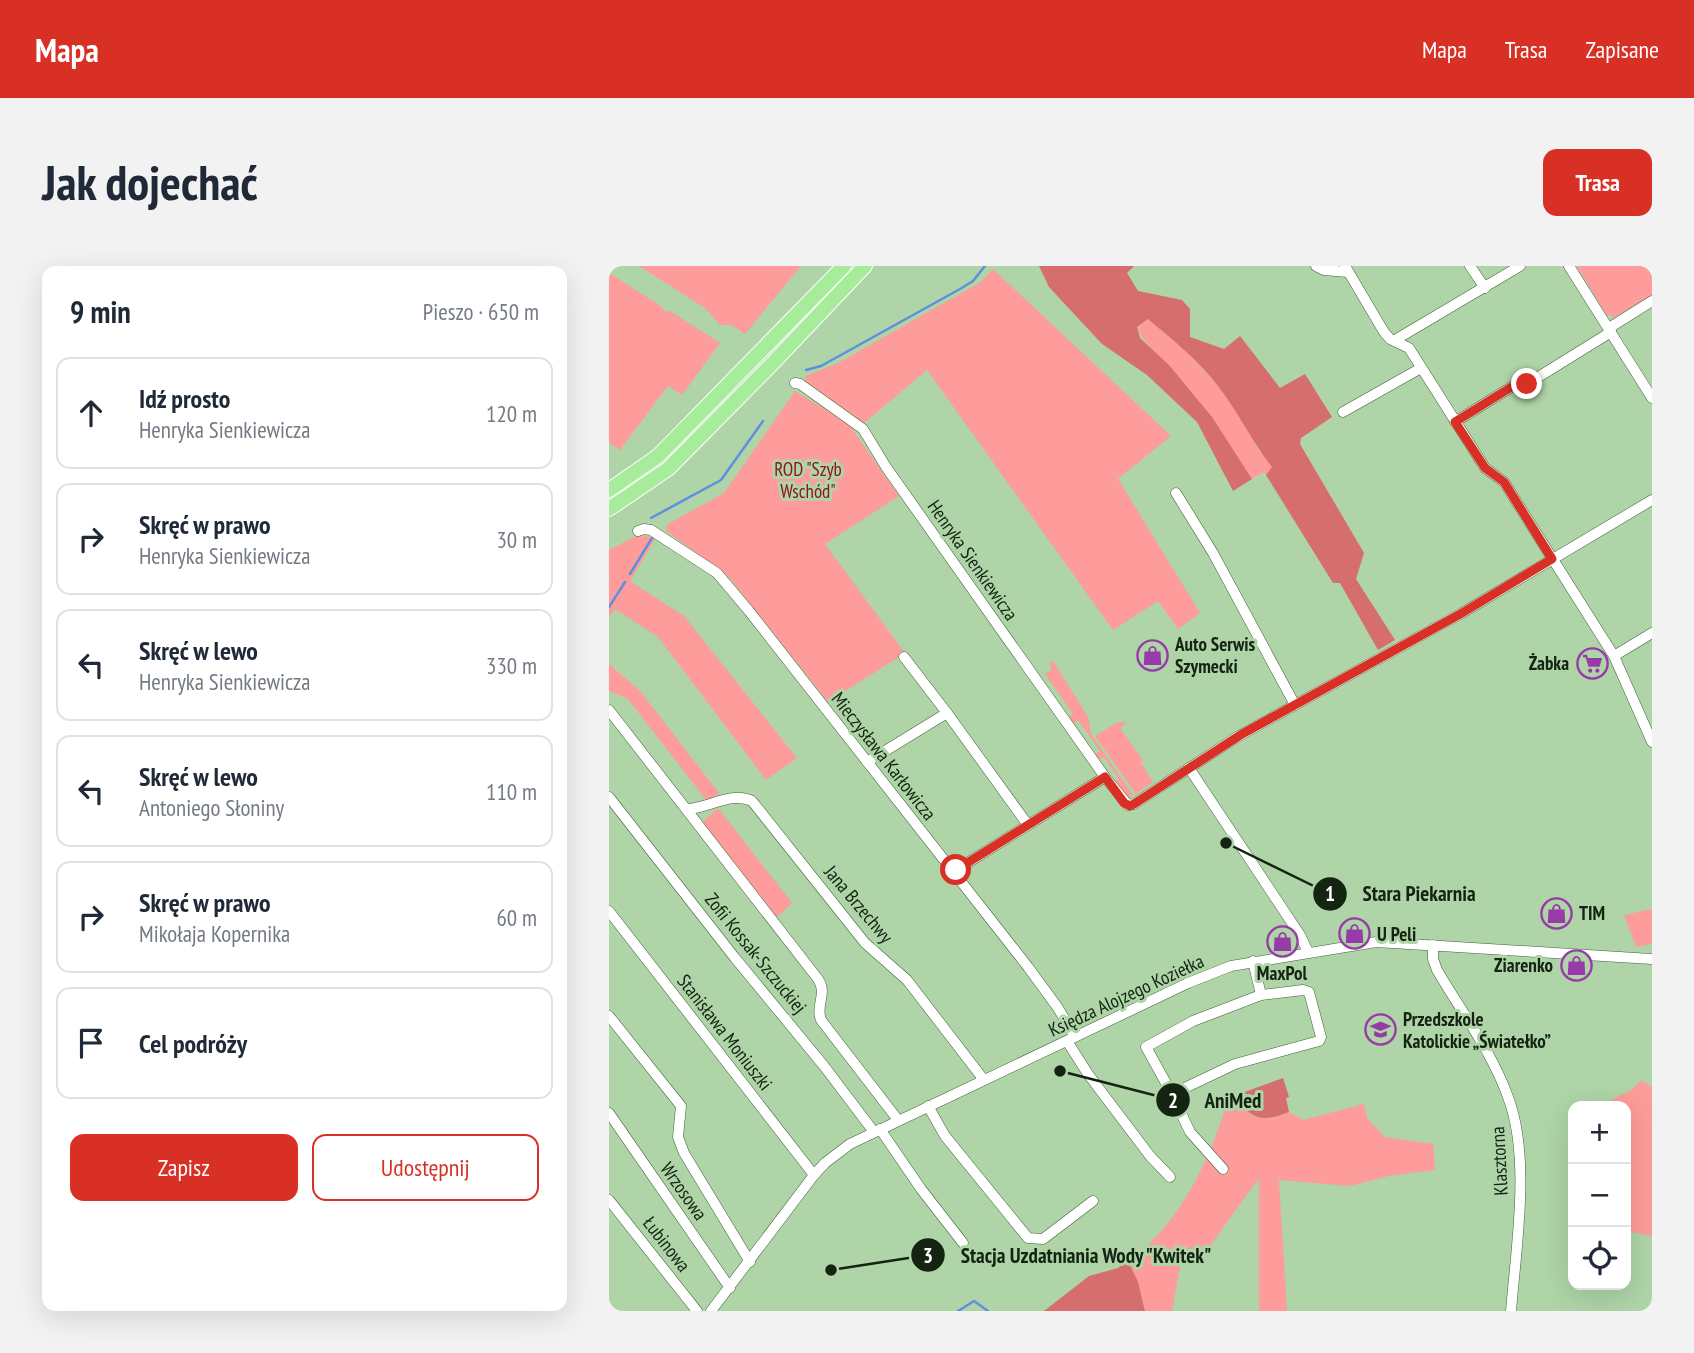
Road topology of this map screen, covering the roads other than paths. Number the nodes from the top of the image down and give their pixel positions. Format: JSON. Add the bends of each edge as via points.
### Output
{"nodes":[{"id":1,"x":844,"y":266,"type":"edge"},
{"id":2,"x":865,"y":266,"type":"edge"},
{"id":3,"x":1316,"y":266,"type":"edge"},
{"id":4,"x":1470,"y":266,"type":"edge"},
{"id":5,"x":1520,"y":266,"type":"edge"},
{"id":6,"x":1569,"y":266,"type":"edge"},
{"id":7,"x":1346,"y":269,"type":"edge"},
{"id":8,"x":1485,"y":288,"type":"junction"},
{"id":9,"x":1652,"y":301,"type":"edge"},
{"id":10,"x":1610,"y":330,"type":"junction"},
{"id":11,"x":1395,"y":340,"type":"junction"},
{"id":12,"x":1421,"y":368,"type":"junction"},
{"id":13,"x":795,"y":383,"type":"dead end"},
{"id":14,"x":1652,"y":398,"type":"edge"},
{"id":15,"x":1343,"y":412,"type":"dead end"},
{"id":16,"x":1455,"y":422,"type":"junction"},
{"id":17,"x":609,"y":490,"type":"edge"},
{"id":18,"x":1176,"y":494,"type":"dead end"},
{"id":19,"x":1652,"y":500,"type":"edge"},
{"id":20,"x":609,"y":509,"type":"edge"},
{"id":21,"x":638,"y":531,"type":"dead end"},
{"id":22,"x":1552,"y":559,"type":"junction"},
{"id":23,"x":1652,"y":633,"type":"edge"},
{"id":24,"x":1614,"y":656,"type":"junction"},
{"id":25,"x":904,"y":657,"type":"dead end"},
{"id":26,"x":1295,"y":705,"type":"junction"},
{"id":27,"x":609,"y":710,"type":"edge"},
{"id":28,"x":947,"y":713,"type":"junction"},
{"id":29,"x":1652,"y":742,"type":"edge"},
{"id":30,"x":867,"y":762,"type":"junction"},
{"id":31,"x":1189,"y":768,"type":"junction"},
{"id":32,"x":1105,"y":777,"type":"junction"},
{"id":33,"x":609,"y":797,"type":"edge"},
{"id":34,"x":687,"y":809,"type":"junction"},
{"id":35,"x":1028,"y":825,"type":"junction"},
{"id":36,"x":953,"y":872,"type":"junction"},
{"id":37,"x":609,"y":911,"type":"edge"},
{"id":38,"x":1433,"y":945,"type":"junction"},
{"id":39,"x":1308,"y":952,"type":"junction"},
{"id":40,"x":1652,"y":959,"type":"edge"},
{"id":41,"x":1253,"y":961,"type":"junction"},
{"id":42,"x":1261,"y":995,"type":"junction"},
{"id":43,"x":609,"y":1016,"type":"edge"},
{"id":44,"x":1071,"y":1039,"type":"junction"},
{"id":45,"x":984,"y":1080,"type":"junction"},
{"id":46,"x":1172,"y":1094,"type":"junction"},
{"id":47,"x":928,"y":1106,"type":"junction"},
{"id":48,"x":609,"y":1113,"type":"edge"},
{"id":49,"x":898,"y":1120,"type":"junction"},
{"id":50,"x":877,"y":1131,"type":"junction"},
{"id":51,"x":1223,"y":1169,"type":"dead end"},
{"id":52,"x":814,"y":1175,"type":"junction"},
{"id":53,"x":1170,"y":1177,"type":"dead end"},
{"id":54,"x":609,"y":1199,"type":"edge"},
{"id":55,"x":1093,"y":1200,"type":"dead end"},
{"id":56,"x":963,"y":1242,"type":"dead end"},
{"id":57,"x":750,"y":1262,"type":"junction"},
{"id":58,"x":730,"y":1288,"type":"junction"},
{"id":59,"x":697,"y":1311,"type":"edge"},
{"id":60,"x":711,"y":1311,"type":"edge"},
{"id":61,"x":1511,"y":1311,"type":"edge"}],
"edges":[{"from":1,"to":17,"type":"highway","via":[[658,456]]},
{"from":2,"to":20,"type":"highway","via":[[668,469]]},
{"from":3,"to":7,"type":"street"},
{"from":4,"to":8,"type":"street"},
{"from":5,"to":8,"type":"street"},
{"from":6,"to":10,"type":"street"},
{"from":7,"to":11,"type":"street","via":[[1384,332]]},
{"from":8,"to":11,"type":"street"},
{"from":9,"to":10,"type":"street"},
{"from":10,"to":14,"type":"street"},
{"from":10,"to":16,"type":"street","via":[[1527,384],[1513,386]]},
{"from":11,"to":12,"type":"street","via":[[1409,348]]},
{"from":12,"to":15,"type":"street"},
{"from":12,"to":16,"type":"street"},
{"from":13,"to":32,"type":"street","name":"Henryka Sienkiewicza","via":[[863,429]]},
{"from":16,"to":22,"type":"street","via":[[1485,468],[1504,482]]},
{"from":18,"to":26,"type":"street"},
{"from":19,"to":22,"type":"street","name":"Henryka Sienkiewicza"},
{"from":21,"to":30,"type":"street","name":"Mieczysława Karłowicza","via":[[651,530],[717,573]]},
{"from":22,"to":24,"type":"street"},
{"from":22,"to":26,"type":"street","name":"Henryka Sienkiewicza"},
{"from":23,"to":24,"type":"street"},
{"from":24,"to":29,"type":"street"},
{"from":25,"to":28,"type":"street"},
{"from":26,"to":31,"type":"street","name":"Henryka Sienkiewicza"},
{"from":27,"to":34,"type":"street"},
{"from":28,"to":30,"type":"street"},
{"from":28,"to":35,"type":"street"},
{"from":30,"to":36,"type":"street","name":"Mieczysława Karłowicza"},
{"from":31,"to":32,"type":"street","name":"Henryka Sienkiewicza","via":[[1130,806]]},
{"from":31,"to":39,"type":"street"},
{"from":32,"to":35,"type":"street"},
{"from":33,"to":50,"type":"street","name":"Zofii Kossak-Szczuckiej"},
{"from":34,"to":45,"type":"street","name":"Jana Brzechwy","via":[[733,797],[753,801],[865,943],[907,979]]},
{"from":34,"to":49,"type":"street","via":[[818,979],[823,987],[821,1020]]},
{"from":35,"to":36,"type":"street"},
{"from":36,"to":44,"type":"street","name":"Mieczysława Karłowicza","via":[[1044,988]]},
{"from":37,"to":52,"type":"street","name":"Stanisława Moniuszki"},
{"from":38,"to":39,"type":"street","name":"Księdza Alojzego Koziełka","via":[[1376,942]]},
{"from":38,"to":40,"type":"street","name":"Księdza Alojzego Koziełka"},
{"from":38,"to":61,"type":"street","name":"Klasztorna","via":[[1437,970],[1496,1070],[1516,1123],[1519,1202]]},
{"from":39,"to":41,"type":"street","name":"Księdza Alojzego Koziełka"},
{"from":41,"to":42,"type":"street"},
{"from":41,"to":44,"type":"street","name":"Księdza Alojzego Koziełka","via":[[1188,983]]},
{"from":42,"to":46,"type":"street","via":[[1193,1021],[1146,1046]]},
{"from":42,"to":46,"type":"street","via":[[1310,992],[1319,1041],[1235,1064]]},
{"from":43,"to":57,"type":"street","via":[[681,1106],[678,1138],[684,1153]]},
{"from":44,"to":45,"type":"street","name":"Księdza Alojzego Koziełka"},
{"from":44,"to":53,"type":"street","name":"Mieczysława Karłowicza","via":[[1088,1074]]},
{"from":45,"to":47,"type":"street","name":"Księdza Alojzego Koziełka"},
{"from":46,"to":51,"type":"street","via":[[1190,1132]]},
{"from":47,"to":49,"type":"street","name":"Księdza Alojzego Koziełka"},
{"from":47,"to":55,"type":"street","via":[[945,1136],[1028,1238],[1043,1239]]},
{"from":48,"to":58,"type":"street","name":"Wrzosowa"},
{"from":49,"to":50,"type":"street","name":"Księdza Alojzego Koziełka"},
{"from":50,"to":52,"type":"street","name":"Księdza Alojzego Koziełka","via":[[850,1144]]},
{"from":50,"to":56,"type":"street","name":"Zofii Kossak-Szczuckiej"},
{"from":52,"to":57,"type":"street","name":"Księdza Alojzego Koziełka"},
{"from":54,"to":59,"type":"street","name":"Łubinowa"},
{"from":57,"to":58,"type":"street","name":"Księdza Alojzego Koziełka"},
{"from":58,"to":60,"type":"street","name":"Księdza Alojzego Koziełka"}]}
